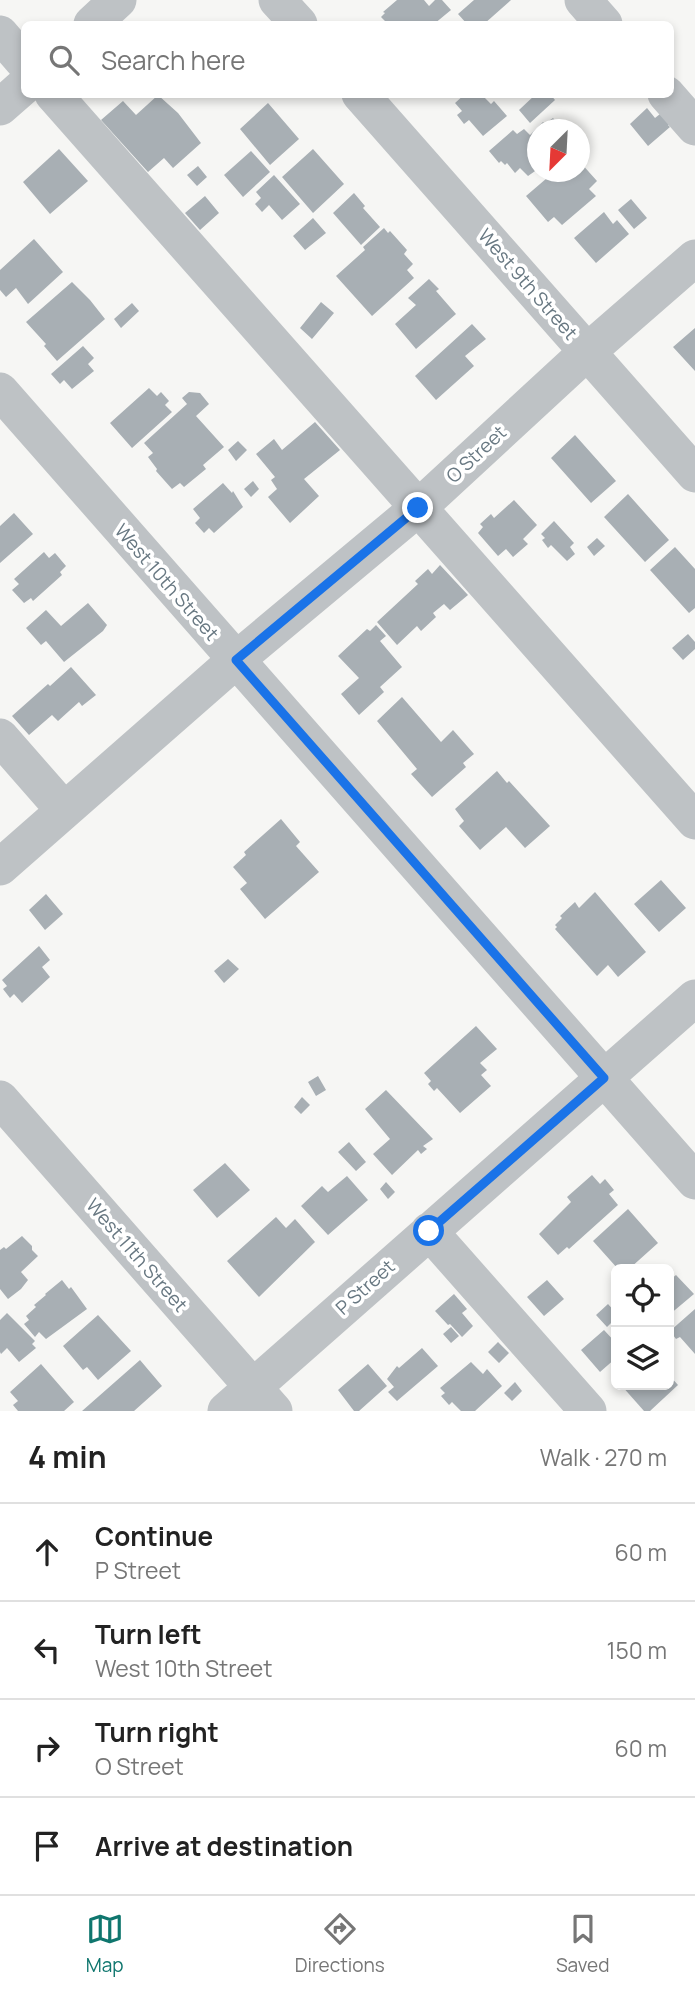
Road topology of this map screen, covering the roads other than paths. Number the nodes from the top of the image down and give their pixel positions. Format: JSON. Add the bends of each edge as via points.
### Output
{"nodes":[{"id":1,"x":118,"y":0,"type":"edge"},
{"id":2,"x":277,"y":0,"type":"edge"},
{"id":3,"x":583,"y":0,"type":"edge"},
{"id":4,"x":95,"y":21,"type":"edge"},
{"id":5,"x":296,"y":21,"type":"edge"},
{"id":6,"x":601,"y":21,"type":"edge"},
{"id":7,"x":0,"y":34,"type":"edge"},
{"id":8,"x":21,"y":58,"type":"edge"},
{"id":9,"x":21,"y":89,"type":"edge"},
{"id":10,"x":57,"y":98,"type":"edge"},
{"id":11,"x":364,"y":98,"type":"edge"},
{"id":12,"x":670,"y":98,"type":"edge"},
{"id":13,"x":0,"y":107,"type":"edge"},
{"id":14,"x":695,"y":127,"type":"edge"},
{"id":15,"x":695,"y":258,"type":"edge"},
{"id":16,"x":587,"y":352,"type":"junction"},
{"id":17,"x":0,"y":391,"type":"edge"},
{"id":18,"x":695,"y":474,"type":"edge"},
{"id":19,"x":418,"y":508,"type":"junction"},
{"id":20,"x":236,"y":660,"type":"junction"},
{"id":21,"x":0,"y":737,"type":"edge"},
{"id":22,"x":64,"y":810,"type":"junction"},
{"id":23,"x":695,"y":821,"type":"edge"},
{"id":24,"x":0,"y":867,"type":"edge"},
{"id":25,"x":695,"y":998,"type":"edge"},
{"id":26,"x":604,"y":1078,"type":"junction"},
{"id":27,"x":0,"y":1099,"type":"edge"},
{"id":28,"x":695,"y":1181,"type":"edge"},
{"id":29,"x":429,"y":1231,"type":"junction"},
{"id":30,"x":264,"y":1399,"type":"edge"},
{"id":31,"x":226,"y":1411,"type":"edge"},
{"id":32,"x":588,"y":1411,"type":"edge"}],
"edges":[{"from":1,"to":4,"type":"street"},
{"from":2,"to":5,"type":"street"},
{"from":3,"to":6,"type":"street"},
{"from":7,"to":8,"type":"street"},
{"from":9,"to":13,"type":"street"},
{"from":10,"to":19,"type":"street"},
{"from":11,"to":16,"type":"street","name":"West 9th Street"},
{"from":12,"to":14,"type":"street"},
{"from":15,"to":16,"type":"street","name":"O Street"},
{"from":16,"to":18,"type":"street","name":"West 9th Street"},
{"from":16,"to":19,"type":"street","name":"O Street"},
{"from":17,"to":20,"type":"street","name":"West 10th Street"},
{"from":19,"to":20,"type":"street","name":"O Street"},
{"from":19,"to":23,"type":"street"},
{"from":20,"to":22,"type":"street","name":"O Street"},
{"from":20,"to":26,"type":"street","name":"West 10th Street"},
{"from":21,"to":22,"type":"street"},
{"from":22,"to":24,"type":"street","name":"O Street"},
{"from":25,"to":26,"type":"street","name":"P Street"},
{"from":26,"to":28,"type":"street","name":"West 10th Street"},
{"from":26,"to":29,"type":"street","name":"P Street"},
{"from":27,"to":30,"type":"street","name":"West 11th Street"},
{"from":29,"to":30,"type":"street","name":"P Street"},
{"from":29,"to":32,"type":"street"},
{"from":30,"to":31,"type":"street","name":"P Street"}]}
